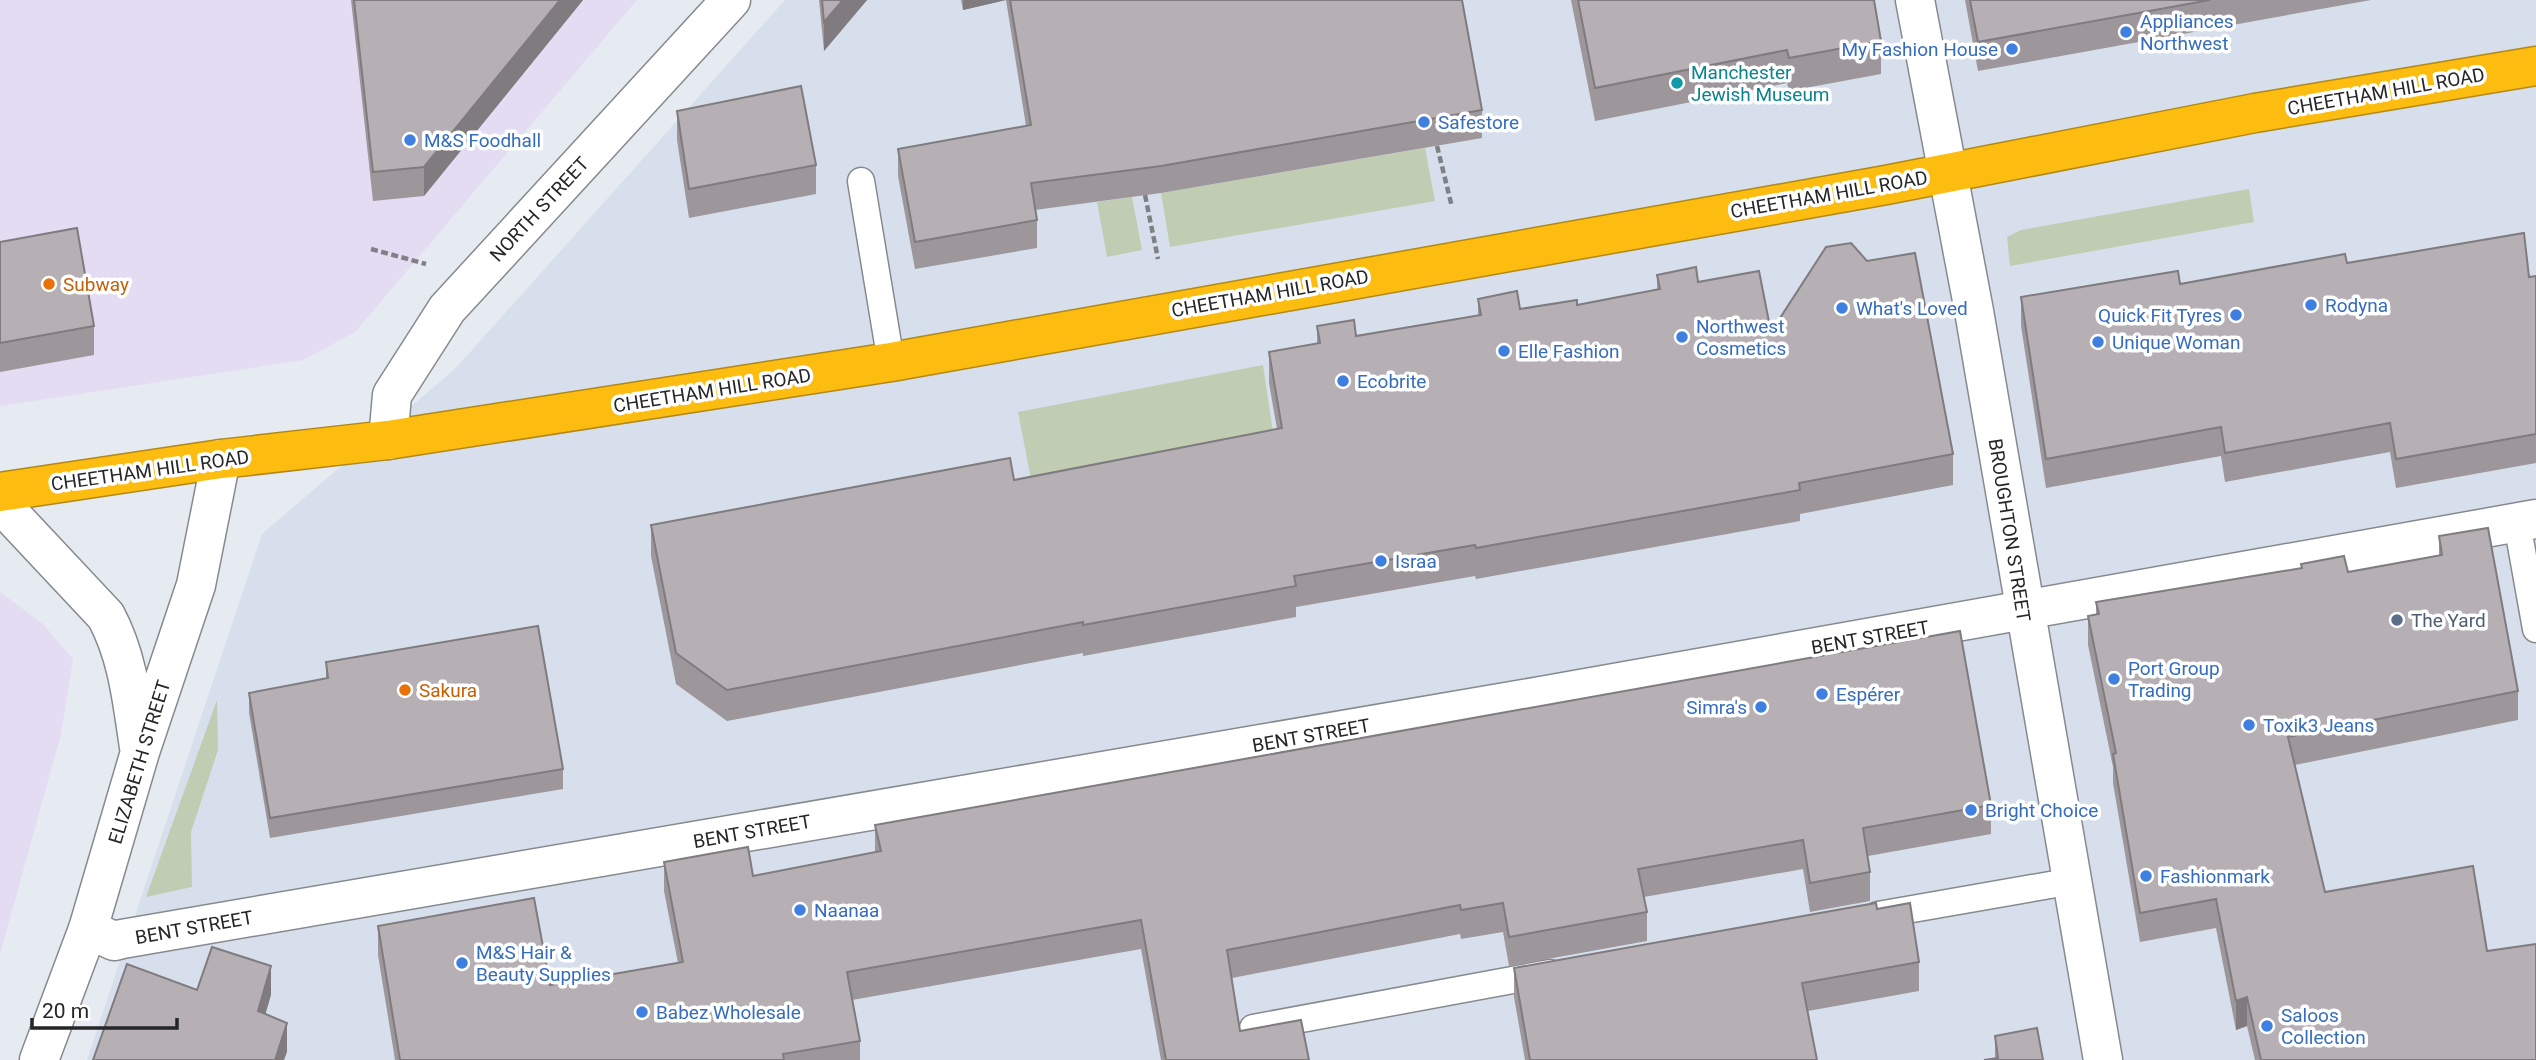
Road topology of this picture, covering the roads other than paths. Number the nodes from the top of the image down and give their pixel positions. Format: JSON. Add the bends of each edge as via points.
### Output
{"nodes":[{"id":1,"x":731,"y":0,"type":"edge"},
{"id":2,"x":1915,"y":0,"type":"edge"},
{"id":3,"x":2536,"y":65,"type":"edge"},
{"id":4,"x":1948,"y":173,"type":"junction"},
{"id":5,"x":861,"y":181,"type":"dead end"},
{"id":6,"x":891,"y":362,"type":"junction"},
{"id":7,"x":388,"y":440,"type":"junction"},
{"id":8,"x":221,"y":459,"type":"junction"},
{"id":9,"x":0,"y":492,"type":"edge"},
{"id":10,"x":0,"y":503,"type":"edge"},
{"id":11,"x":2526,"y":521,"type":"edge"},
{"id":12,"x":2024,"y":610,"type":"junction"},
{"id":13,"x":2536,"y":629,"type":"edge"},
{"id":14,"x":140,"y":752,"type":"junction"},
{"id":15,"x":2073,"y":881,"type":"junction"},
{"id":16,"x":1854,"y":920,"type":"edge"},
{"id":17,"x":88,"y":929,"type":"junction"},
{"id":18,"x":1578,"y":968,"type":"edge"},
{"id":19,"x":1252,"y":1028,"type":"edge"},
{"id":20,"x":39,"y":1060,"type":"edge"},
{"id":21,"x":2103,"y":1060,"type":"edge"}],
"edges":[{"from":1,"to":7,"type":"street","name":"NORTH STREET","via":[[447,309],[392,395]]},
{"from":2,"to":4,"type":"street","name":"BROUGHTON STREET"},
{"from":3,"to":4,"type":"highway","name":"CHEETHAM HILL ROAD","via":[[2255,113]]},
{"from":4,"to":6,"type":"highway","name":"CHEETHAM HILL ROAD"},
{"from":4,"to":12,"type":"street","name":"BROUGHTON STREET"},
{"from":5,"to":6,"type":"lane"},
{"from":6,"to":7,"type":"highway","name":"CHEETHAM HILL ROAD"},
{"from":7,"to":8,"type":"highway","name":"CHEETHAM HILL ROAD"},
{"from":8,"to":9,"type":"highway","name":"CHEETHAM HILL ROAD"},
{"from":8,"to":14,"type":"street","name":"ELIZABETH STREET","via":[[196,585]]},
{"from":10,"to":14,"type":"street","via":[[106,616],[127,666]]},
{"from":11,"to":12,"type":"street","name":"BENT STREET"},
{"from":11,"to":13,"type":"lane"},
{"from":12,"to":15,"type":"street","name":"BROUGHTON STREET"},
{"from":12,"to":17,"type":"street","name":"BENT STREET","via":[[114,941]]},
{"from":14,"to":17,"type":"street","name":"ELIZABETH STREET"},
{"from":15,"to":16,"type":"lane"},
{"from":15,"to":21,"type":"street","name":"BROUGHTON STREET"},
{"from":17,"to":20,"type":"street","name":"ELIZABETH STREET"},
{"from":18,"to":19,"type":"lane"}]}
